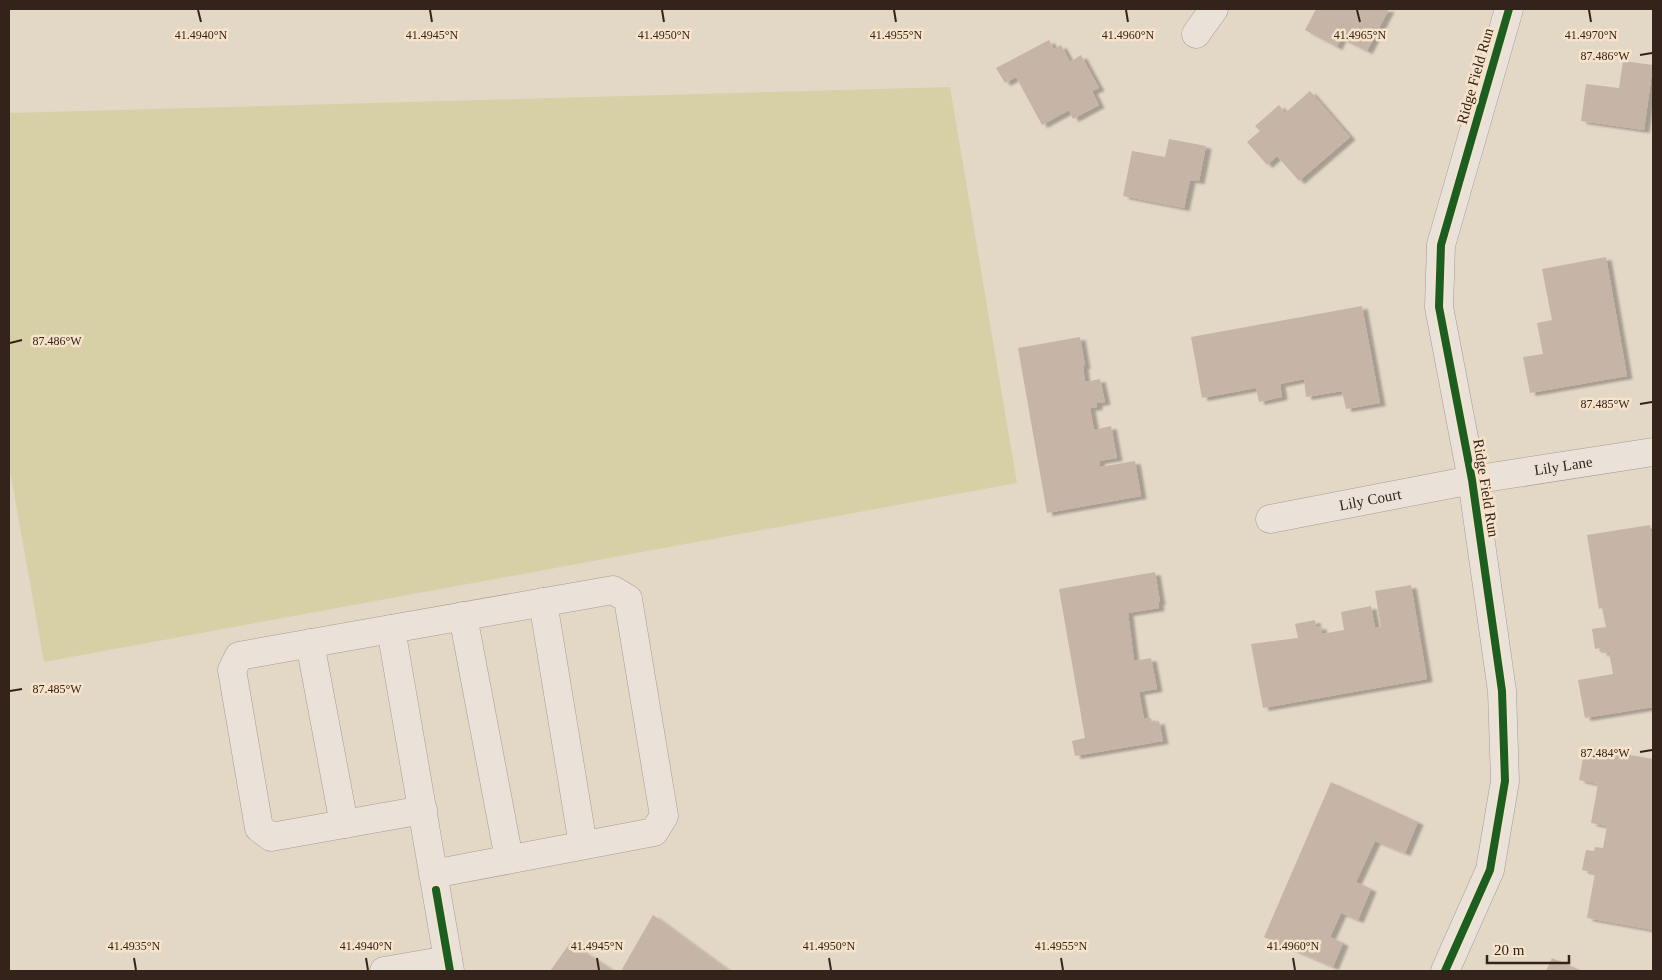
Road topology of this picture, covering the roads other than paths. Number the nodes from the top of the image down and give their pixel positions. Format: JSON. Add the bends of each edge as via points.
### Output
{"nodes":[{"id":1,"x":1214,"y":9,"type":"edge"},
{"id":2,"x":1509,"y":9,"type":"edge"},
{"id":3,"x":1196,"y":34,"type":"dead end"},
{"id":4,"x":1653,"y":452,"type":"edge"},
{"id":5,"x":1472,"y":480,"type":"junction"},
{"id":6,"x":1270,"y":519,"type":"dead end"},
{"id":7,"x":542,"y":602,"type":"junction"},
{"id":8,"x":463,"y":616,"type":"junction"},
{"id":9,"x":391,"y":629,"type":"junction"},
{"id":10,"x":310,"y":644,"type":"junction"},
{"id":11,"x":422,"y":810,"type":"junction"},
{"id":12,"x":344,"y":824,"type":"junction"},
{"id":13,"x":584,"y":845,"type":"junction"},
{"id":14,"x":509,"y":859,"type":"junction"},
{"id":15,"x":435,"y":882,"type":"junction"},
{"id":16,"x":449,"y":966,"type":"edge"},
{"id":17,"x":384,"y":971,"type":"edge"},
{"id":18,"x":1445,"y":971,"type":"edge"}],
"edges":[{"from":1,"to":3,"type":"street"},
{"from":2,"to":5,"type":"street","name":"Ridge Field Run","via":[[1441,246],[1438,307]]},
{"from":4,"to":5,"type":"street","name":"Lily Lane"},
{"from":5,"to":6,"type":"street","name":"Lily Court"},
{"from":5,"to":18,"type":"street","name":"Ridge Field Run","via":[[1502,691],[1505,781],[1490,870]]},
{"from":7,"to":8,"type":"street"},
{"from":7,"to":13,"type":"street"},
{"from":7,"to":13,"type":"street","via":[[613,590],[628,599],[664,816],[654,832]]},
{"from":8,"to":9,"type":"street"},
{"from":8,"to":14,"type":"street"},
{"from":9,"to":10,"type":"street"},
{"from":9,"to":11,"type":"street"},
{"from":10,"to":12,"type":"street"},
{"from":10,"to":12,"type":"street","via":[[239,656],[232,670],[259,828],[271,837]]},
{"from":11,"to":12,"type":"street"},
{"from":11,"to":15,"type":"street"},
{"from":13,"to":14,"type":"street"},
{"from":14,"to":15,"type":"street"},
{"from":15,"to":16,"type":"street"},
{"from":16,"to":17,"type":"street"}]}
